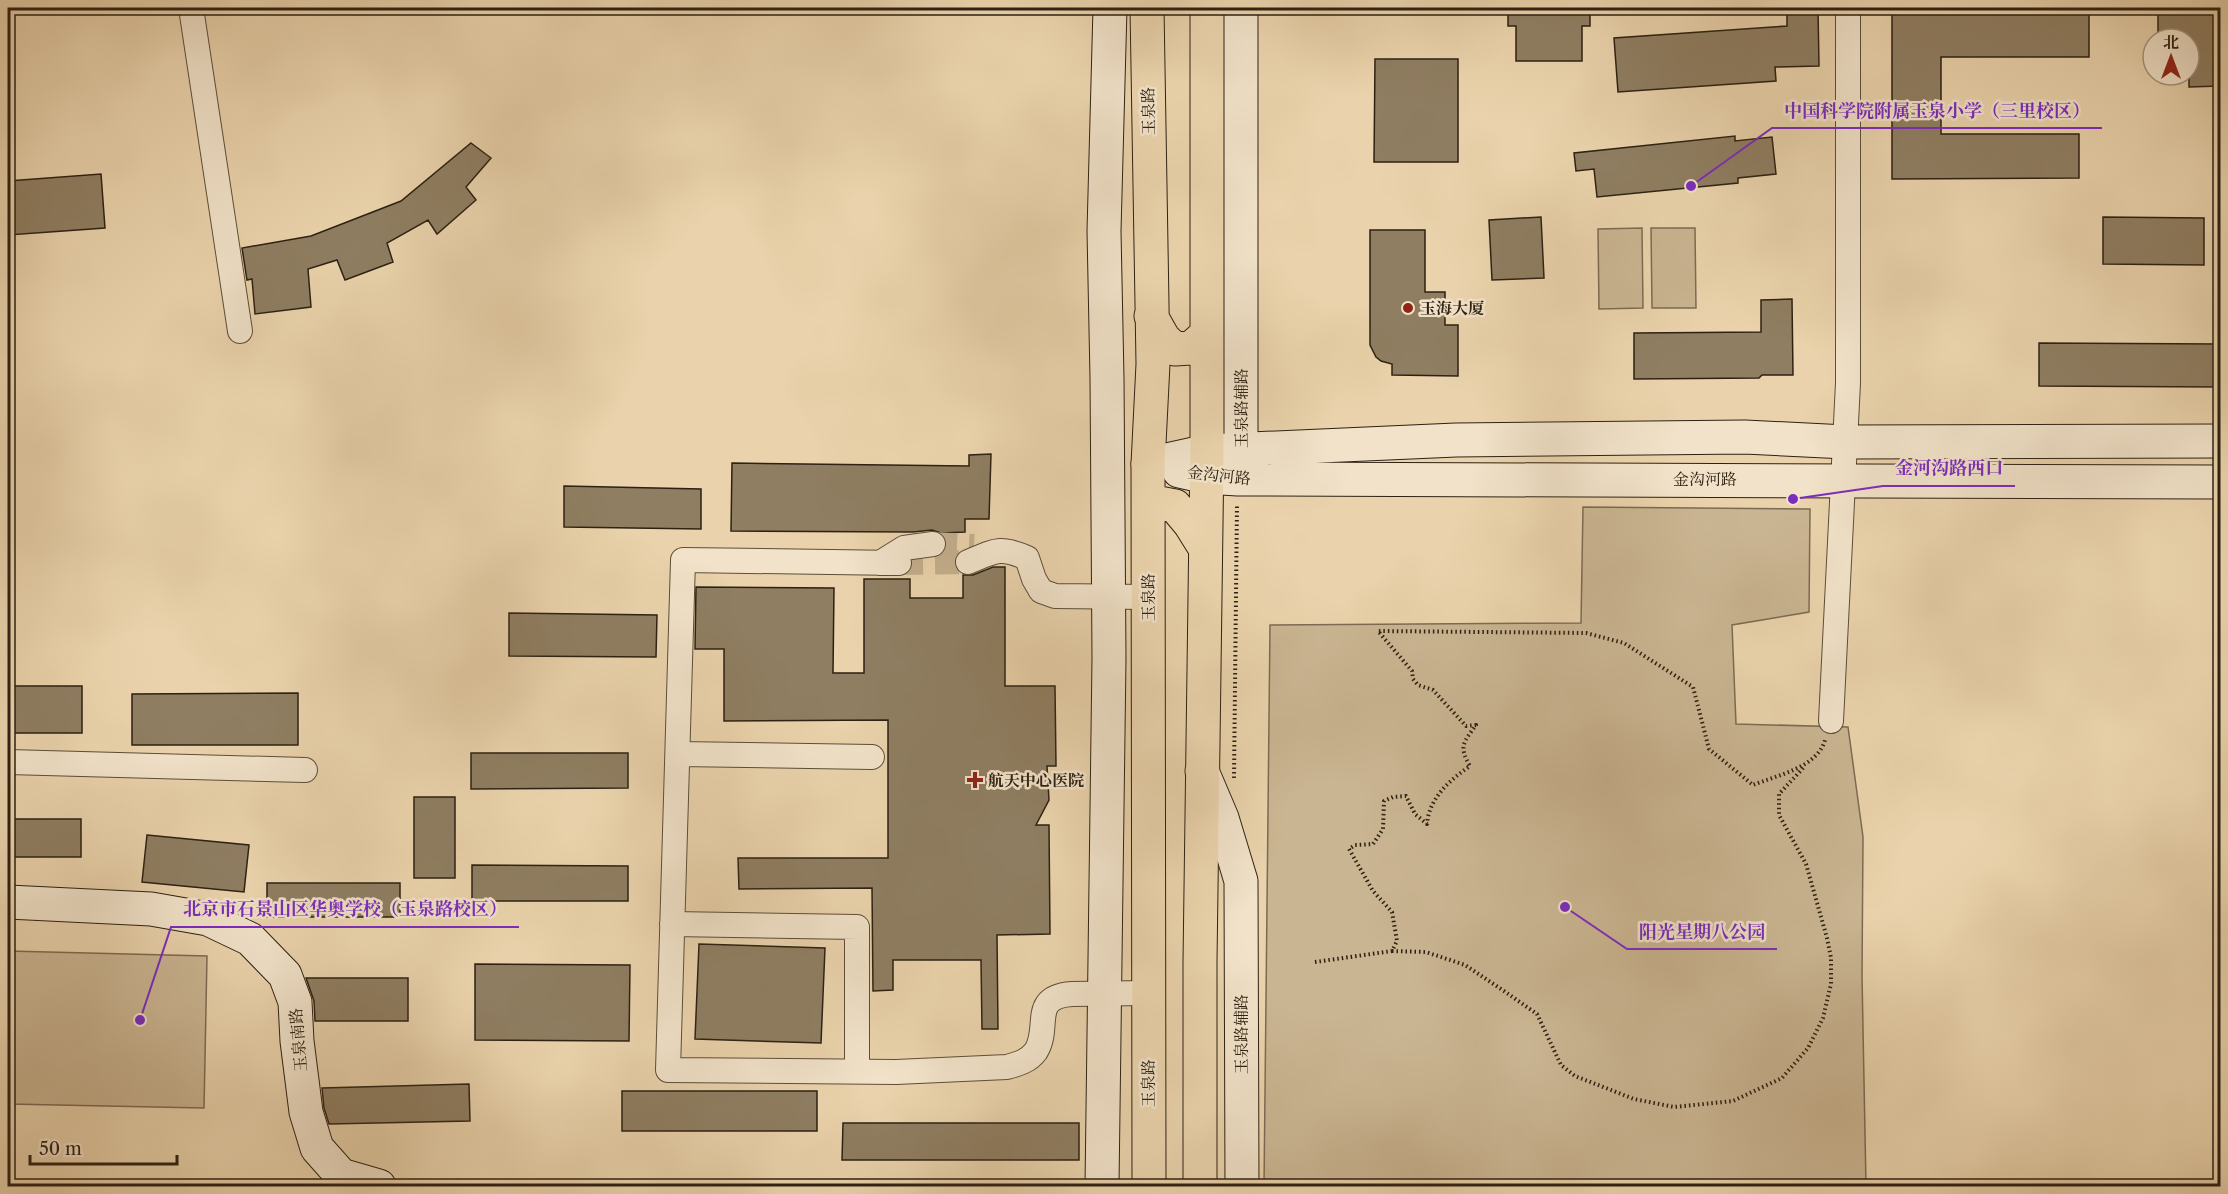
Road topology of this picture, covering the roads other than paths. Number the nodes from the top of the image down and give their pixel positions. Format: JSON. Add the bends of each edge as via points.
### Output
{"nodes":[{"id":1,"x":191,"y":8,"type":"edge"},
{"id":2,"x":1110,"y":8,"type":"edge"},
{"id":3,"x":1147,"y":8,"type":"edge"},
{"id":4,"x":1208,"y":8,"type":"edge"},
{"id":5,"x":1241,"y":8,"type":"edge"},
{"id":6,"x":1848,"y":8,"type":"edge"},
{"id":7,"x":1151,"y":316,"type":"junction"},
{"id":8,"x":240,"y":331,"type":"dead end"},
{"id":9,"x":1206,"y":335,"type":"junction"},
{"id":10,"x":2220,"y":441,"type":"edge"},
{"id":11,"x":1846,"y":442,"type":"junction"},
{"id":12,"x":1148,"y":464,"type":"junction"},
{"id":13,"x":1206,"y":464,"type":"junction"},
{"id":14,"x":1240,"y":465,"type":"junction"},
{"id":15,"x":1844,"y":482,"type":"junction"},
{"id":16,"x":2220,"y":482,"type":"edge"},
{"id":17,"x":1148,"y":515,"type":"junction"},
{"id":18,"x":933,"y":544,"type":"tunnel mouth"},
{"id":19,"x":1204,"y":548,"type":"junction"},
{"id":20,"x":979,"y":553,"type":"tunnel mouth"},
{"id":21,"x":1108,"y":596,"type":"junction"},
{"id":22,"x":1148,"y":597,"type":"junction"},
{"id":23,"x":1831,"y":721,"type":"road end"},
{"id":24,"x":678,"y":754,"type":"junction"},
{"id":25,"x":872,"y":757,"type":"dead end"},
{"id":26,"x":8,"y":762,"type":"edge"},
{"id":27,"x":305,"y":770,"type":"dead end"},
{"id":28,"x":1202,"y":771,"type":"junction"},
{"id":29,"x":8,"y":902,"type":"edge"},
{"id":30,"x":672,"y":924,"type":"junction"},
{"id":31,"x":1148,"y":993,"type":"junction"},
{"id":32,"x":1105,"y":994,"type":"junction"},
{"id":33,"x":857,"y":1071,"type":"junction"},
{"id":34,"x":379,"y":1186,"type":"edge"},
{"id":35,"x":1102,"y":1186,"type":"edge"},
{"id":36,"x":1149,"y":1186,"type":"edge"},
{"id":37,"x":1200,"y":1186,"type":"edge"},
{"id":38,"x":1242,"y":1186,"type":"edge"}],
"edges":[{"from":1,"to":8,"type":"street"},
{"from":2,"to":21,"type":"street","via":[[1104,231]]},
{"from":3,"to":7,"type":"main road","name":"玉泉路"},
{"from":4,"to":9,"type":"main road"},
{"from":5,"to":14,"type":"street","name":"玉泉路辅路"},
{"from":6,"to":11,"type":"street"},
{"from":7,"to":9,"type":"main road","via":[[1164,339],[1175,349],[1191,348]]},
{"from":7,"to":12,"type":"main road","name":"玉泉路"},
{"from":9,"to":13,"type":"main road"},
{"from":10,"to":11,"type":"street","name":"金沟河路"},
{"from":11,"to":14,"type":"street","name":"金沟河路","via":[[1745,437],[1456,440]]},
{"from":11,"to":15,"type":"street"},
{"from":12,"to":13,"type":"street","name":"金沟河路"},
{"from":12,"to":17,"type":"main road","name":"玉泉路"},
{"from":13,"to":14,"type":"street","name":"金沟河路"},
{"from":13,"to":19,"type":"main road"},
{"from":14,"to":15,"type":"street","name":"金沟河路"},
{"from":15,"to":16,"type":"street","name":"金沟河路"},
{"from":15,"to":23,"type":"street"},
{"from":17,"to":19,"type":"main road","via":[[1159,503],[1175,506]]},
{"from":17,"to":22,"type":"main road","name":"玉泉路"},
{"from":18,"to":24,"type":"street","via":[[904,548],[890,563],[683,560]]},
{"from":19,"to":28,"type":"main road"},
{"from":20,"to":21,"type":"street","via":[[1008,550],[1027,558],[1041,591],[1055,596]]},
{"from":21,"to":22,"type":"street"},
{"from":21,"to":32,"type":"street"},
{"from":22,"to":31,"type":"main road","name":"玉泉路"},
{"from":24,"to":25,"type":"street"},
{"from":24,"to":30,"type":"street"},
{"from":26,"to":27,"type":"street"},
{"from":28,"to":37,"type":"main road"},
{"from":28,"to":38,"type":"street","name":"玉泉路辅路","via":[[1222,818],[1241,881]]},
{"from":29,"to":34,"type":"street","name":"玉泉南路","via":[[151,909],[208,919],[250,939],[285,975],[295,1002],[306,1112],[317,1148],[341,1175]]},
{"from":30,"to":33,"type":"street","via":[[857,927]]},
{"from":30,"to":33,"type":"street","via":[[668,1070]]},
{"from":31,"to":32,"type":"street"},
{"from":31,"to":36,"type":"main road","name":"玉泉路"},
{"from":32,"to":33,"type":"street","via":[[1060,995],[1052,999],[1044,1009],[1037,1050],[1021,1063],[1007,1067]]},
{"from":32,"to":35,"type":"street"}]}
